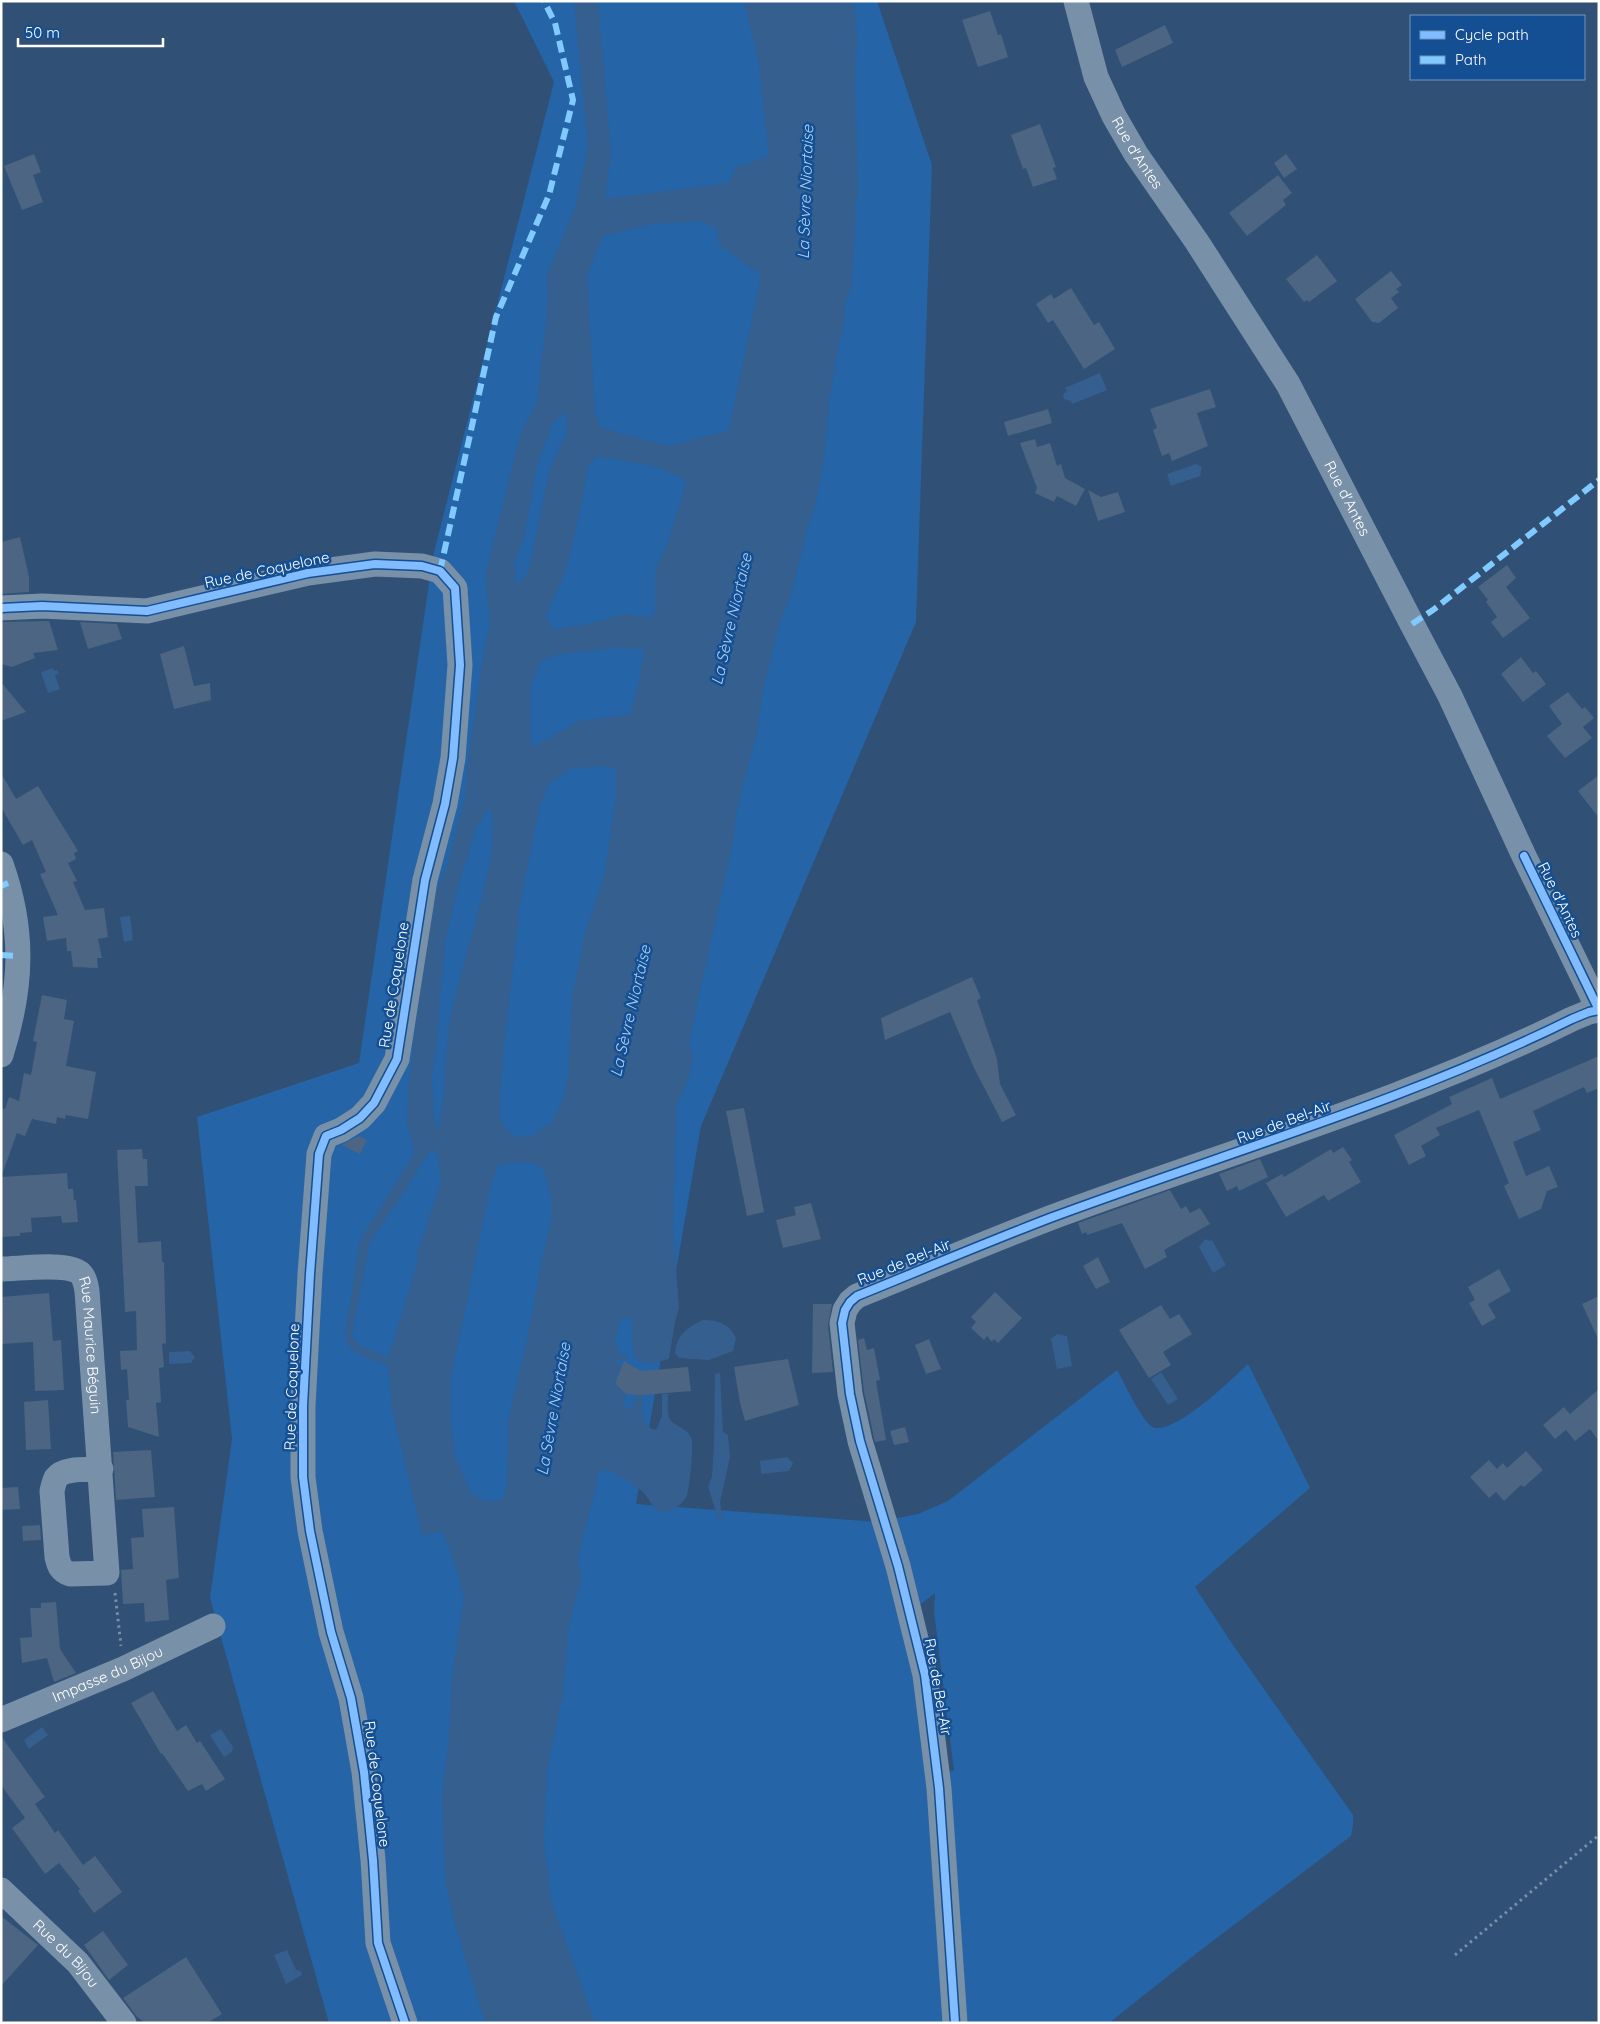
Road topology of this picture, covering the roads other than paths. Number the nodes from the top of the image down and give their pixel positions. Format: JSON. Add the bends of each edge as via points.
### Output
{"nodes":[{"id":1,"x":1076,"y":1,"type":"edge"},
{"id":2,"x":1,"y":608,"type":"edge"},
{"id":3,"x":1,"y":864,"type":"edge"},
{"id":4,"x":1599,"y":1010,"type":"edge"},
{"id":5,"x":1,"y":1055,"type":"edge"},
{"id":6,"x":1,"y":1269,"type":"edge"},
{"id":7,"x":101,"y":1468,"type":"junction"},
{"id":8,"x":213,"y":1626,"type":"dead end"},
{"id":9,"x":1,"y":1720,"type":"edge"},
{"id":10,"x":1,"y":1890,"type":"edge"},
{"id":11,"x":124,"y":2023,"type":"edge"},
{"id":12,"x":405,"y":2023,"type":"edge"},
{"id":13,"x":955,"y":2023,"type":"edge"}],
"edges":[{"from":1,"to":4,"type":"street","name":"Rue d'Antes","via":[[1096,77],[1114,116],[1288,384],[1450,696]]},
{"from":2,"to":12,"type":"street","name":"Rue de Coquelone","via":[[42,606],[147,611],[308,573],[375,564],[422,566],[440,571],[455,588],[460,665],[453,758],[425,880],[397,1059],[374,1103],[360,1118],[326,1136],[319,1154],[303,1406],[303,1477],[310,1531],[331,1632],[352,1698],[364,1772],[378,1943]]},
{"from":3,"to":5,"type":"street","via":[[12,900],[19,962],[16,997]]},
{"from":4,"to":13,"type":"street","name":"Rue de Bel-Air","via":[[1402,1093],[1049,1218],[857,1296],[850,1302],[842,1323],[850,1394],[925,1675],[939,1788]]},
{"from":6,"to":7,"type":"street","name":"Rue Maurice Béguin","via":[[62,1267],[80,1274],[85,1280]]},
{"from":7,"to":7,"type":"street","name":"Rue Maurice Béguin","via":[[107,1572],[70,1574],[60,1566],[57,1557],[52,1491],[56,1479],[66,1472]]},
{"from":8,"to":9,"type":"street","name":"Impasse du Bijou","via":[[124,1669]]},
{"from":10,"to":11,"type":"street","name":"Rue du Bijou","via":[[78,1963]]}]}
